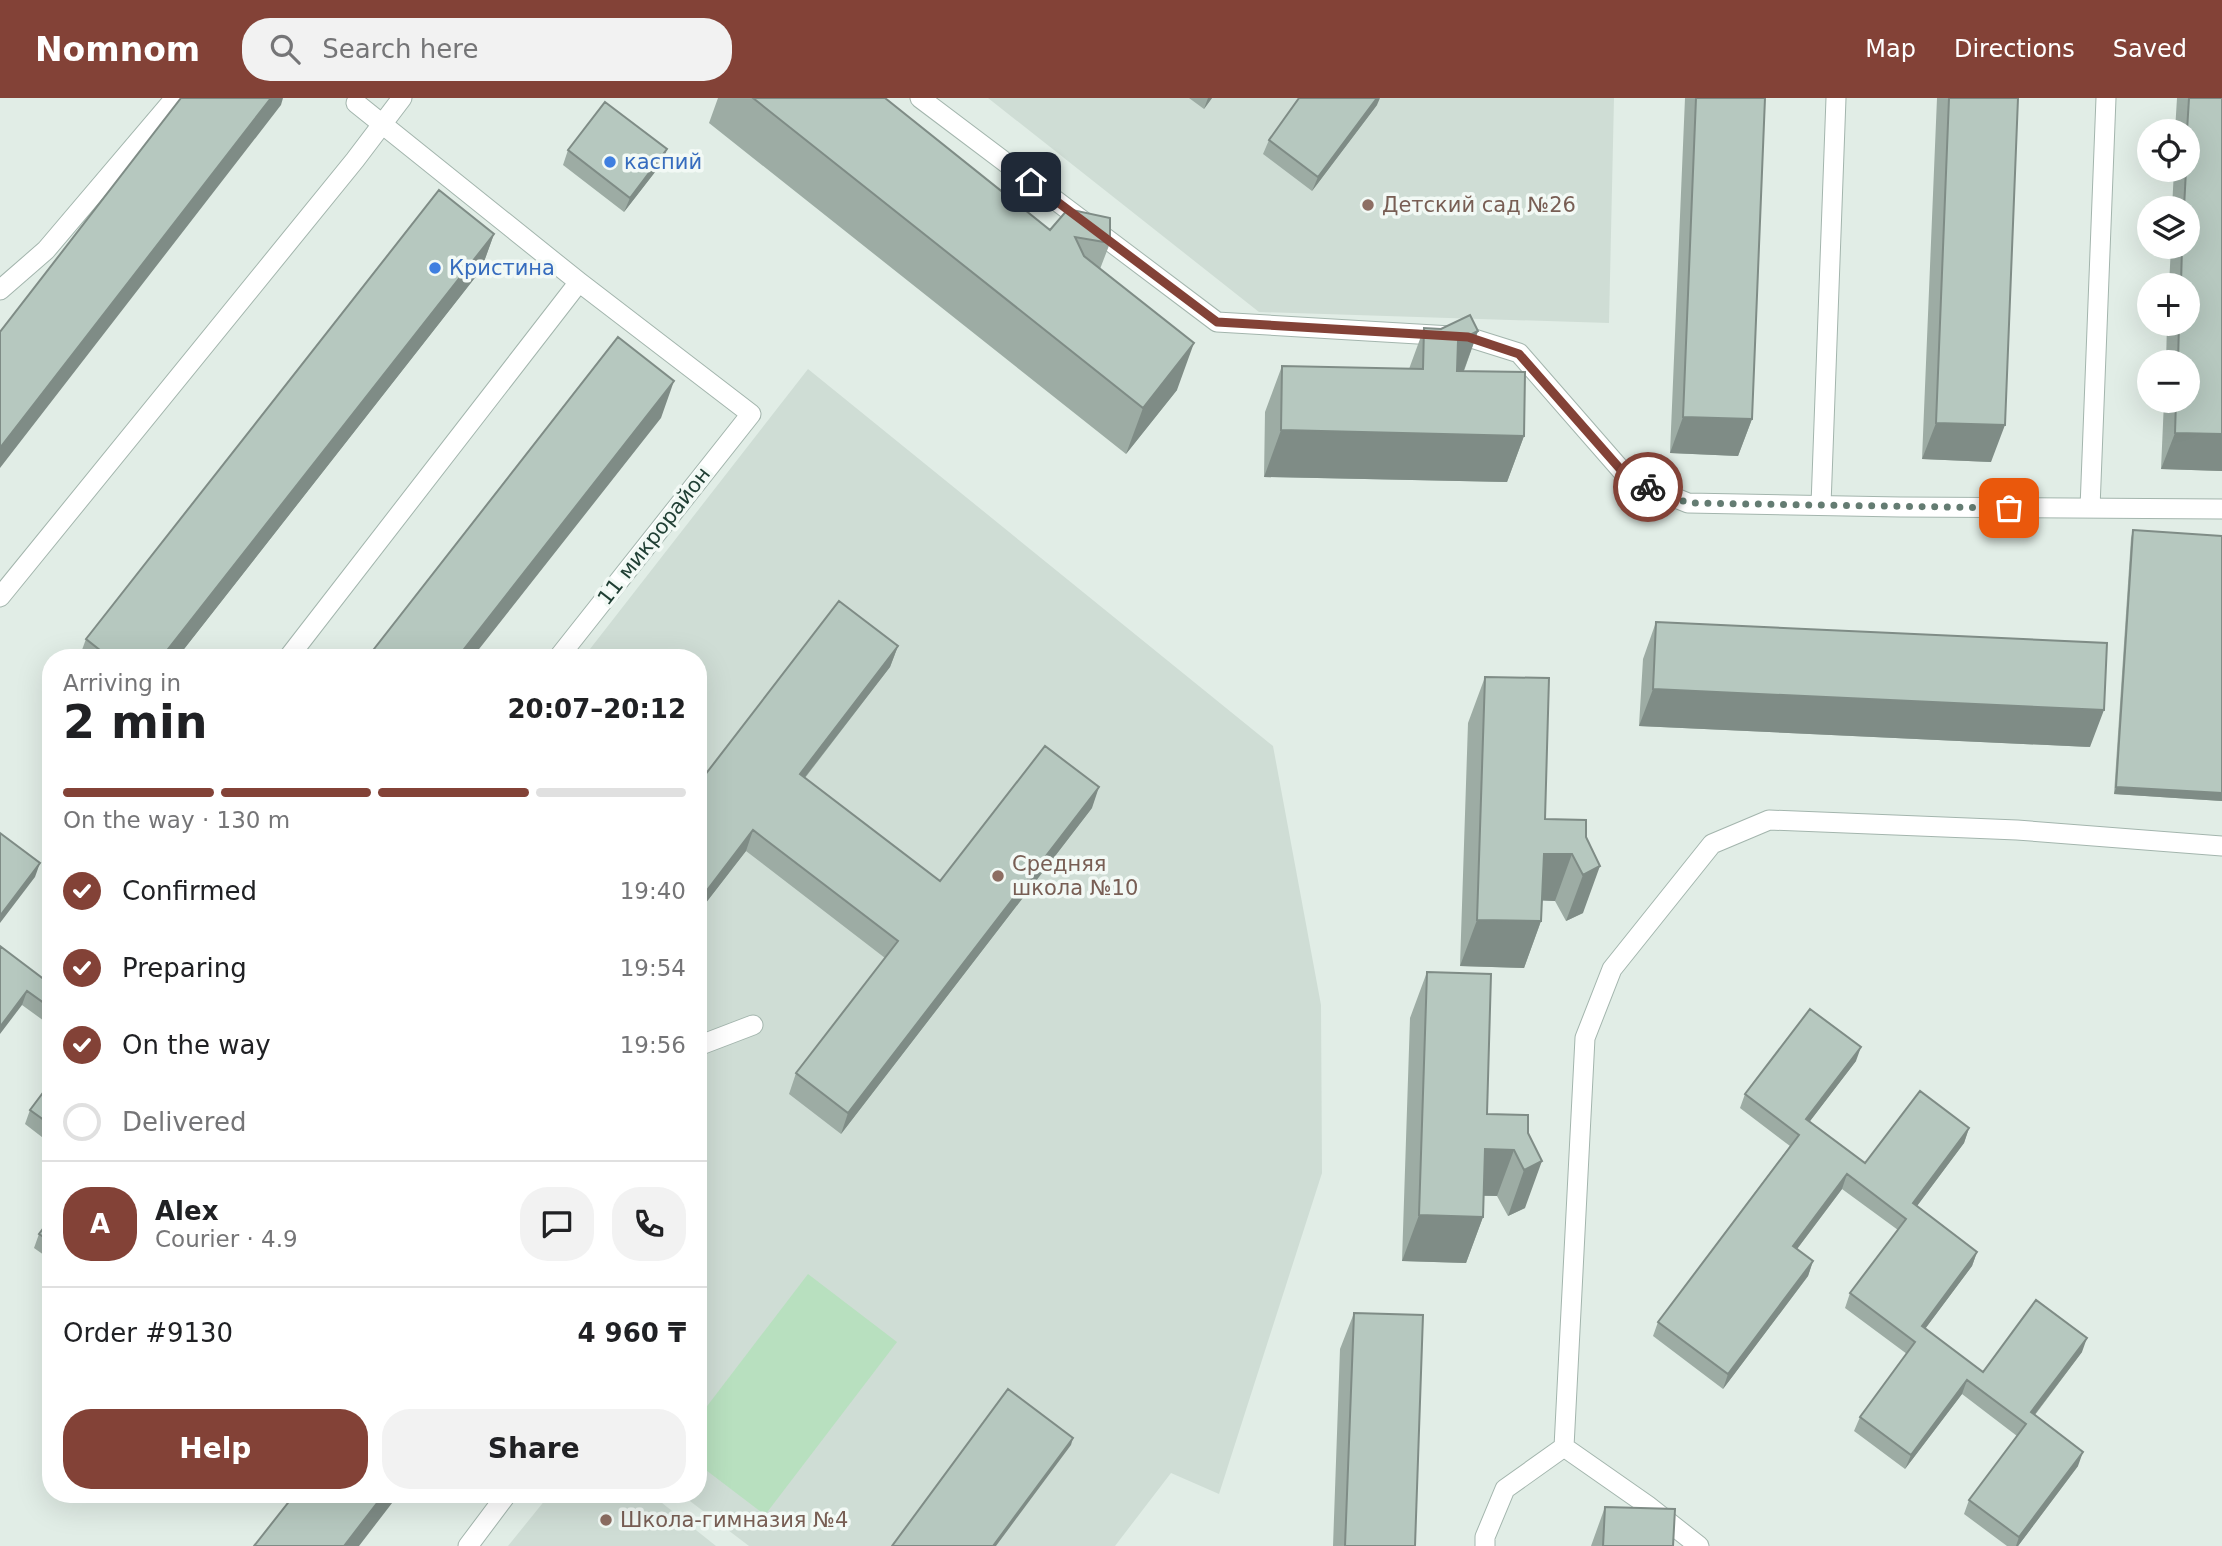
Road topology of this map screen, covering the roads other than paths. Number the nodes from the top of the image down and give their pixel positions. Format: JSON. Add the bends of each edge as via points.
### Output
{"nodes":[{"id":1,"x":175,"y":98,"type":"edge"},
{"id":2,"x":402,"y":98,"type":"edge"},
{"id":3,"x":920,"y":98,"type":"edge"},
{"id":4,"x":1836,"y":98,"type":"edge"},
{"id":5,"x":2106,"y":98,"type":"edge"},
{"id":6,"x":356,"y":103,"type":"dead end"},
{"id":7,"x":381,"y":124,"type":"junction"},
{"id":8,"x":579,"y":282,"type":"junction"},
{"id":9,"x":0,"y":290,"type":"edge"},
{"id":10,"x":1821,"y":505,"type":"junction"},
{"id":11,"x":2090,"y":508,"type":"junction"},
{"id":12,"x":2222,"y":509,"type":"edge"},
{"id":13,"x":0,"y":597,"type":"edge"},
{"id":14,"x":295,"y":649,"type":"edge"},
{"id":15,"x":565,"y":649,"type":"edge"},
{"id":16,"x":2222,"y":846,"type":"edge"},
{"id":17,"x":753,"y":1025,"type":"dead end"},
{"id":18,"x":707,"y":1043,"type":"edge"},
{"id":19,"x":1564,"y":1447,"type":"junction"},
{"id":20,"x":500,"y":1503,"type":"edge"},
{"id":21,"x":468,"y":1546,"type":"edge"},
{"id":22,"x":1485,"y":1546,"type":"edge"},
{"id":23,"x":1699,"y":1546,"type":"edge"}],
"edges":[{"from":1,"to":9,"type":"lane","via":[[46,250]]},
{"from":2,"to":7,"type":"lane"},
{"from":3,"to":10,"type":"lane","via":[[1217,322],[1468,337],[1519,354],[1629,479],[1688,503]]},
{"from":4,"to":10,"type":"lane"},
{"from":5,"to":11,"type":"lane"},
{"from":6,"to":7,"type":"lane"},
{"from":7,"to":8,"type":"lane"},
{"from":7,"to":13,"type":"lane"},
{"from":8,"to":14,"type":"lane"},
{"from":8,"to":15,"type":"lane","name":"11 микрорайон","via":[[751,414]]},
{"from":10,"to":11,"type":"lane"},
{"from":11,"to":12,"type":"lane"},
{"from":16,"to":19,"type":"lane","via":[[2017,830],[1769,820],[1712,844],[1612,969],[1585,1038]]},
{"from":17,"to":18,"type":"lane"},
{"from":19,"to":22,"type":"lane","via":[[1505,1489]]},
{"from":19,"to":23,"type":"lane"},
{"from":20,"to":21,"type":"lane"}]}
